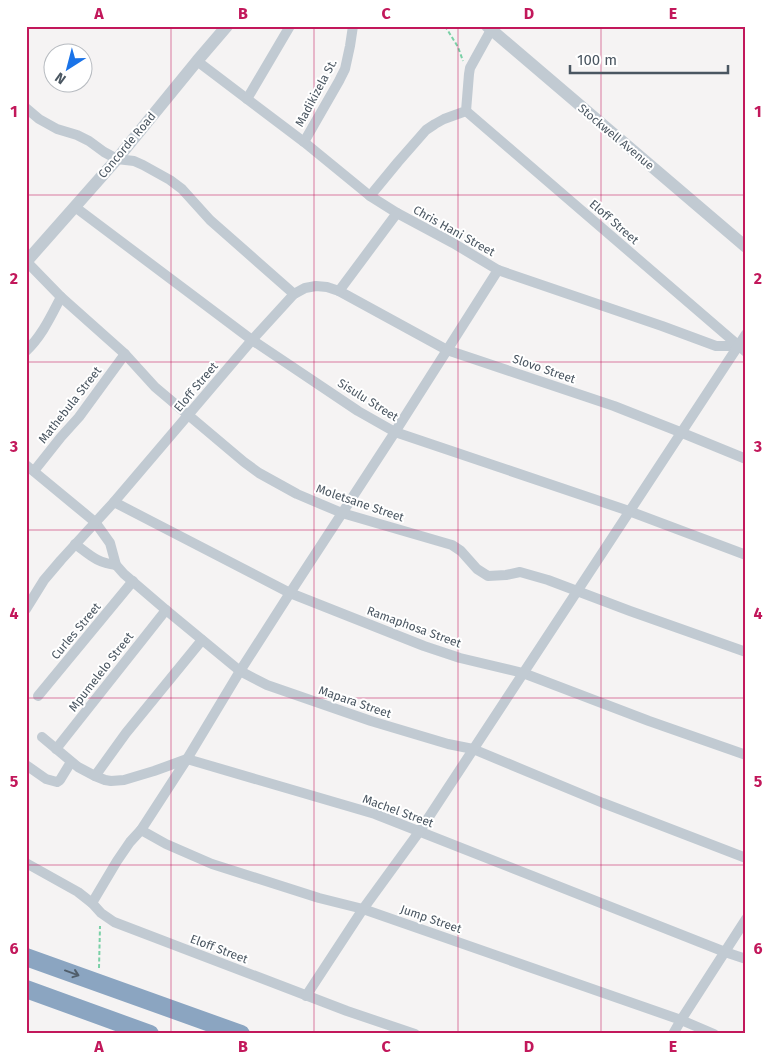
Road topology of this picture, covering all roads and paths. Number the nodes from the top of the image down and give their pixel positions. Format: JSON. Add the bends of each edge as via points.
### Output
{"nodes":[{"id":1,"x":227,"y":26,"type":"edge"},
{"id":2,"x":290,"y":26,"type":"edge"},
{"id":3,"x":353,"y":26,"type":"edge"},
{"id":4,"x":445,"y":26,"type":"edge"},
{"id":5,"x":489,"y":28,"type":"edge"},
{"id":6,"x":197,"y":61,"type":"junction"},
{"id":7,"x":469,"y":74,"type":"junction"},
{"id":8,"x":247,"y":98,"type":"junction"},
{"id":9,"x":26,"y":108,"type":"edge"},
{"id":10,"x":466,"y":111,"type":"junction"},
{"id":11,"x":304,"y":142,"type":"junction"},
{"id":12,"x":117,"y":158,"type":"junction"},
{"id":13,"x":370,"y":196,"type":"junction"},
{"id":14,"x":75,"y":207,"type":"junction"},
{"id":15,"x":397,"y":213,"type":"junction"},
{"id":16,"x":746,"y":247,"type":"edge"},
{"id":17,"x":26,"y":262,"type":"edge"},
{"id":18,"x":498,"y":270,"type":"junction"},
{"id":19,"x":339,"y":291,"type":"junction"},
{"id":20,"x":294,"y":294,"type":"junction"},
{"id":21,"x":61,"y":297,"type":"junction"},
{"id":22,"x":746,"y":334,"type":"edge"},
{"id":23,"x":252,"y":340,"type":"junction"},
{"id":24,"x":742,"y":349,"type":"edge"},
{"id":25,"x":447,"y":350,"type":"junction"},
{"id":26,"x":26,"y":351,"type":"edge"},
{"id":27,"x":125,"y":354,"type":"junction"},
{"id":28,"x":188,"y":416,"type":"junction"},
{"id":29,"x":394,"y":432,"type":"junction"},
{"id":30,"x":680,"y":432,"type":"junction"},
{"id":31,"x":746,"y":459,"type":"edge"},
{"id":32,"x":30,"y":468,"type":"edge"},
{"id":33,"x":114,"y":502,"type":"junction"},
{"id":34,"x":629,"y":511,"type":"junction"},
{"id":35,"x":342,"y":513,"type":"junction"},
{"id":36,"x":96,"y":522,"type":"junction"},
{"id":37,"x":75,"y":544,"type":"junction"},
{"id":38,"x":746,"y":555,"type":"edge"},
{"id":39,"x":116,"y":565,"type":"junction"},
{"id":40,"x":133,"y":582,"type":"junction"},
{"id":41,"x":577,"y":592,"type":"junction"},
{"id":42,"x":290,"y":593,"type":"junction"},
{"id":43,"x":26,"y":609,"type":"edge"},
{"id":44,"x":166,"y":610,"type":"junction"},
{"id":45,"x":202,"y":640,"type":"junction"},
{"id":46,"x":746,"y":652,"type":"edge"},
{"id":47,"x":240,"y":671,"type":"junction"},
{"id":48,"x":523,"y":673,"type":"junction"},
{"id":49,"x":38,"y":696,"type":"dead end"},
{"id":50,"x":42,"y":738,"type":"dead end"},
{"id":51,"x":56,"y":749,"type":"junction"},
{"id":52,"x":473,"y":749,"type":"junction"},
{"id":53,"x":746,"y":756,"type":"edge"},
{"id":54,"x":187,"y":760,"type":"junction"},
{"id":55,"x":71,"y":762,"type":"junction"},
{"id":56,"x":26,"y":765,"type":"edge"},
{"id":57,"x":95,"y":776,"type":"junction"},
{"id":58,"x":141,"y":830,"type":"junction"},
{"id":59,"x":419,"y":832,"type":"junction"},
{"id":60,"x":746,"y":858,"type":"edge"},
{"id":61,"x":26,"y":863,"type":"edge"},
{"id":62,"x":92,"y":902,"type":"junction"},
{"id":63,"x":363,"y":909,"type":"junction"},
{"id":64,"x":101,"y":913,"type":"junction"},
{"id":65,"x":746,"y":919,"type":"edge"},
{"id":66,"x":725,"y":952,"type":"junction"},
{"id":67,"x":26,"y":957,"type":"edge"},
{"id":68,"x":746,"y":959,"type":"edge"},
{"id":69,"x":96,"y":982,"type":"junction"},
{"id":70,"x":26,"y":989,"type":"edge"},
{"id":71,"x":306,"y":996,"type":"junction"},
{"id":72,"x":681,"y":1020,"type":"junction"},
{"id":73,"x":150,"y":1034,"type":"edge"},
{"id":74,"x":241,"y":1034,"type":"edge"},
{"id":75,"x":415,"y":1034,"type":"edge"},
{"id":76,"x":673,"y":1034,"type":"edge"},
{"id":77,"x":714,"y":1034,"type":"edge"}],
"edges":[{"from":1,"to":6,"type":"street","name":"Concorde Road"},
{"from":2,"to":8,"type":"street"},
{"from":3,"to":11,"type":"street","name":"Madikizela St.","via":[[345,69]]},
{"from":4,"to":7,"type":"path"},
{"from":5,"to":7,"type":"street"},
{"from":5,"to":16,"type":"street","name":"Stockwell Avenue"},
{"from":6,"to":8,"type":"street","name":"Chris Hani Street"},
{"from":6,"to":12,"type":"street","name":"Concorde Road"},
{"from":7,"to":10,"type":"street"},
{"from":8,"to":11,"type":"street","name":"Chris Hani Street"},
{"from":9,"to":12,"type":"street","via":[[57,129],[90,141]]},
{"from":10,"to":13,"type":"street","via":[[426,130]]},
{"from":10,"to":24,"type":"street","name":"Eloff Street"},
{"from":11,"to":13,"type":"street","name":"Chris Hani Street"},
{"from":12,"to":14,"type":"street","name":"Concorde Road"},
{"from":12,"to":20,"type":"street","via":[[143,164],[182,189],[210,220]]},
{"from":13,"to":15,"type":"street","name":"Chris Hani Street"},
{"from":14,"to":17,"type":"street","name":"Concorde Road"},
{"from":14,"to":23,"type":"street","name":"Sisulu Street"},
{"from":15,"to":18,"type":"street","name":"Chris Hani Street"},
{"from":15,"to":19,"type":"street"},
{"from":17,"to":21,"type":"street","name":"Moletsane Street"},
{"from":18,"to":24,"type":"street","name":"Chris Hani Street","via":[[716,346]]},
{"from":18,"to":25,"type":"street"},
{"from":19,"to":20,"type":"street","name":"Eloff Street","via":[[316,286]]},
{"from":19,"to":25,"type":"street","name":"Slovo Street"},
{"from":20,"to":23,"type":"street","name":"Eloff Street"},
{"from":21,"to":26,"type":"street","via":[[36,342]]},
{"from":21,"to":27,"type":"street","name":"Moletsane Street"},
{"from":22,"to":24,"type":"street"},
{"from":23,"to":28,"type":"street","name":"Eloff Street"},
{"from":23,"to":29,"type":"street","name":"Sisulu Street"},
{"from":24,"to":30,"type":"street"},
{"from":25,"to":29,"type":"street"},
{"from":25,"to":30,"type":"street","name":"Slovo Street","via":[[614,406]]},
{"from":27,"to":28,"type":"street","name":"Moletsane Street"},
{"from":27,"to":32,"type":"street","name":"Mathebula Street","via":[[79,416]]},
{"from":28,"to":33,"type":"street","name":"Eloff Street"},
{"from":28,"to":35,"type":"street","name":"Moletsane Street","via":[[259,473]]},
{"from":29,"to":34,"type":"street","name":"Sisulu Street"},
{"from":29,"to":35,"type":"street"},
{"from":30,"to":31,"type":"street","name":"Slovo Street"},
{"from":30,"to":34,"type":"street"},
{"from":32,"to":36,"type":"street","name":"Mapara Street"},
{"from":33,"to":36,"type":"street","name":"Eloff Street"},
{"from":33,"to":42,"type":"street","name":"Ramaphosa Street"},
{"from":34,"to":38,"type":"street","name":"Sisulu Street"},
{"from":34,"to":41,"type":"street"},
{"from":35,"to":41,"type":"street","name":"Moletsane Street","via":[[452,545],[488,576],[520,572]]},
{"from":35,"to":42,"type":"street"},
{"from":36,"to":37,"type":"street","name":"Eloff Street"},
{"from":36,"to":39,"type":"street","name":"Mapara Street","via":[[110,543]]},
{"from":37,"to":39,"type":"street","via":[[98,561]]},
{"from":37,"to":43,"type":"street","name":"Eloff Street","via":[[44,580]]},
{"from":39,"to":40,"type":"street","name":"Mapara Street"},
{"from":40,"to":44,"type":"street","name":"Mapara Street"},
{"from":40,"to":49,"type":"street","name":"Curles Street"},
{"from":41,"to":46,"type":"street","name":"Moletsane Street"},
{"from":41,"to":48,"type":"street"},
{"from":42,"to":47,"type":"street"},
{"from":42,"to":48,"type":"street","name":"Ramaphosa Street","via":[[424,646]]},
{"from":44,"to":45,"type":"street","name":"Mapara Street"},
{"from":44,"to":51,"type":"street","name":"Mpumelelo Street"},
{"from":45,"to":47,"type":"street","name":"Mapara Street"},
{"from":45,"to":57,"type":"street"},
{"from":47,"to":52,"type":"street","name":"Mapara Street","via":[[267,685],[371,721]]},
{"from":47,"to":54,"type":"street"},
{"from":48,"to":52,"type":"street"},
{"from":48,"to":53,"type":"street","name":"Ramaphosa Street"},
{"from":50,"to":51,"type":"street"},
{"from":51,"to":55,"type":"street"},
{"from":52,"to":59,"type":"street"},
{"from":52,"to":60,"type":"street","name":"Mapara Street"},
{"from":54,"to":57,"type":"street","via":[[118,781]]},
{"from":54,"to":58,"type":"street"},
{"from":54,"to":59,"type":"street","name":"Machel Street","via":[[367,812]]},
{"from":55,"to":56,"type":"street","via":[[56,782]]},
{"from":55,"to":57,"type":"street"},
{"from":58,"to":62,"type":"street"},
{"from":58,"to":63,"type":"street","name":"Jump Street","via":[[212,864]]},
{"from":59,"to":63,"type":"street"},
{"from":59,"to":66,"type":"street","name":"Machel Street"},
{"from":61,"to":62,"type":"street","name":"Eloff Street"},
{"from":62,"to":64,"type":"street","name":"Eloff Street"},
{"from":63,"to":71,"type":"street"},
{"from":63,"to":72,"type":"street","name":"Jump Street"},
{"from":64,"to":69,"type":"path","via":[[100,967]]},
{"from":64,"to":71,"type":"street","name":"Eloff Street","via":[[114,922]]},
{"from":65,"to":66,"type":"street"},
{"from":66,"to":68,"type":"street","name":"Machel Street"},
{"from":66,"to":72,"type":"street"},
{"from":67,"to":69,"type":"highway","one_way":true},
{"from":69,"to":74,"type":"highway"},
{"from":70,"to":73,"type":"highway"},
{"from":71,"to":75,"type":"street","name":"Eloff Street"},
{"from":72,"to":76,"type":"street"},
{"from":72,"to":77,"type":"street","name":"Jump Street"}]}
